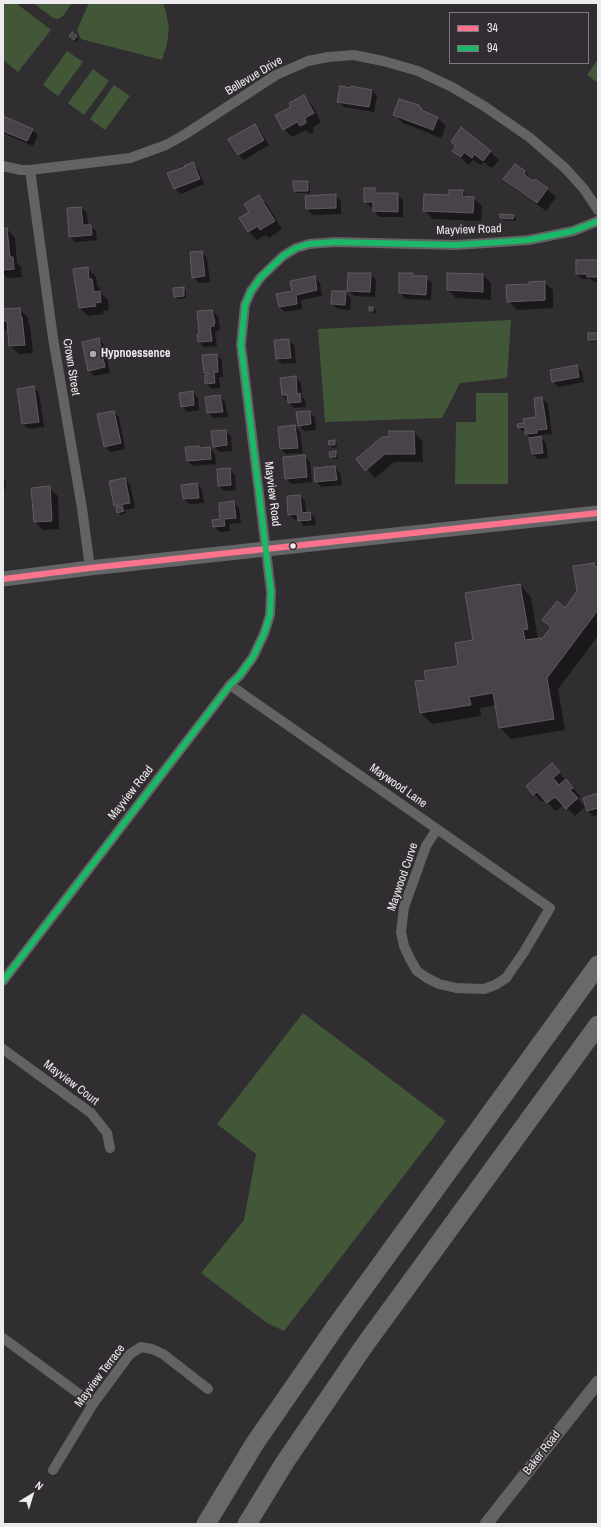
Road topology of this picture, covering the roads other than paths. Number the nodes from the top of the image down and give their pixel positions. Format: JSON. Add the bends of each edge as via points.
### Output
{"nodes":[{"id":1,"x":3,"y":166,"type":"edge"},
{"id":2,"x":30,"y":170,"type":"junction"},
{"id":3,"x":598,"y":210,"type":"edge"},
{"id":4,"x":598,"y":221,"type":"edge"},
{"id":5,"x":598,"y":513,"type":"edge"},
{"id":6,"x":266,"y":549,"type":"junction"},
{"id":7,"x":90,"y":568,"type":"junction"},
{"id":8,"x":3,"y":579,"type":"edge"},
{"id":9,"x":230,"y":686,"type":"junction"},
{"id":10,"x":437,"y":829,"type":"junction"},
{"id":11,"x":550,"y":908,"type":"joint"},
{"id":12,"x":598,"y":965,"type":"edge"},
{"id":13,"x":3,"y":981,"type":"edge"},
{"id":14,"x":598,"y":1025,"type":"edge"},
{"id":15,"x":3,"y":1049,"type":"edge"},
{"id":16,"x":110,"y":1148,"type":"dead end"},
{"id":17,"x":3,"y":1338,"type":"edge"},
{"id":18,"x":598,"y":1382,"type":"edge"},
{"id":19,"x":208,"y":1389,"type":"dead end"},
{"id":20,"x":93,"y":1404,"type":"junction"},
{"id":21,"x":53,"y":1470,"type":"dead end"},
{"id":22,"x":206,"y":1524,"type":"edge"},
{"id":23,"x":247,"y":1524,"type":"edge"},
{"id":24,"x":486,"y":1524,"type":"edge"}],
"edges":[{"from":1,"to":2,"type":"street","name":"Bellevue Drive"},
{"from":2,"to":3,"type":"street","name":"Bellevue Drive","via":[[115,161],[149,152],[202,125],[276,75],[308,61],[354,55],[418,71],[452,86],[484,106],[529,137],[565,168]]},
{"from":2,"to":7,"type":"street","name":"Crown Street","via":[[53,338]]},
{"from":4,"to":6,"type":"street","name":"Mayview Road","via":[[573,231],[529,240],[456,245],[335,242],[310,244],[296,248],[272,266],[251,291],[245,305],[241,345]]},
{"from":5,"to":6,"type":"main road"},
{"from":6,"to":7,"type":"main road"},
{"from":6,"to":9,"type":"street","name":"Mayview Road","via":[[272,592],[270,615],[253,657]]},
{"from":7,"to":8,"type":"main road"},
{"from":9,"to":10,"type":"street","name":"Maywood Lane"},
{"from":9,"to":13,"type":"street","name":"Mayview Road"},
{"from":10,"to":11,"type":"street","name":"Maywood Lane"},
{"from":10,"to":11,"type":"street","name":"Maywood Curve","via":[[426,846],[404,907],[401,932],[410,959],[417,970],[427,978],[456,988],[484,989],[495,985],[506,978]]},
{"from":12,"to":22,"type":"highway","via":[[336,1326],[255,1444]]},
{"from":14,"to":23,"type":"highway","via":[[364,1346],[285,1462]]},
{"from":15,"to":16,"type":"street","name":"Mayview Court","via":[[91,1113],[107,1133]]},
{"from":17,"to":20,"type":"street"},
{"from":18,"to":24,"type":"street","name":"Baker Road"},
{"from":19,"to":20,"type":"street","name":"Mayview Terrace","via":[[163,1354],[141,1347],[130,1354]]},
{"from":20,"to":21,"type":"street","name":"Mayview Terrace"}]}
